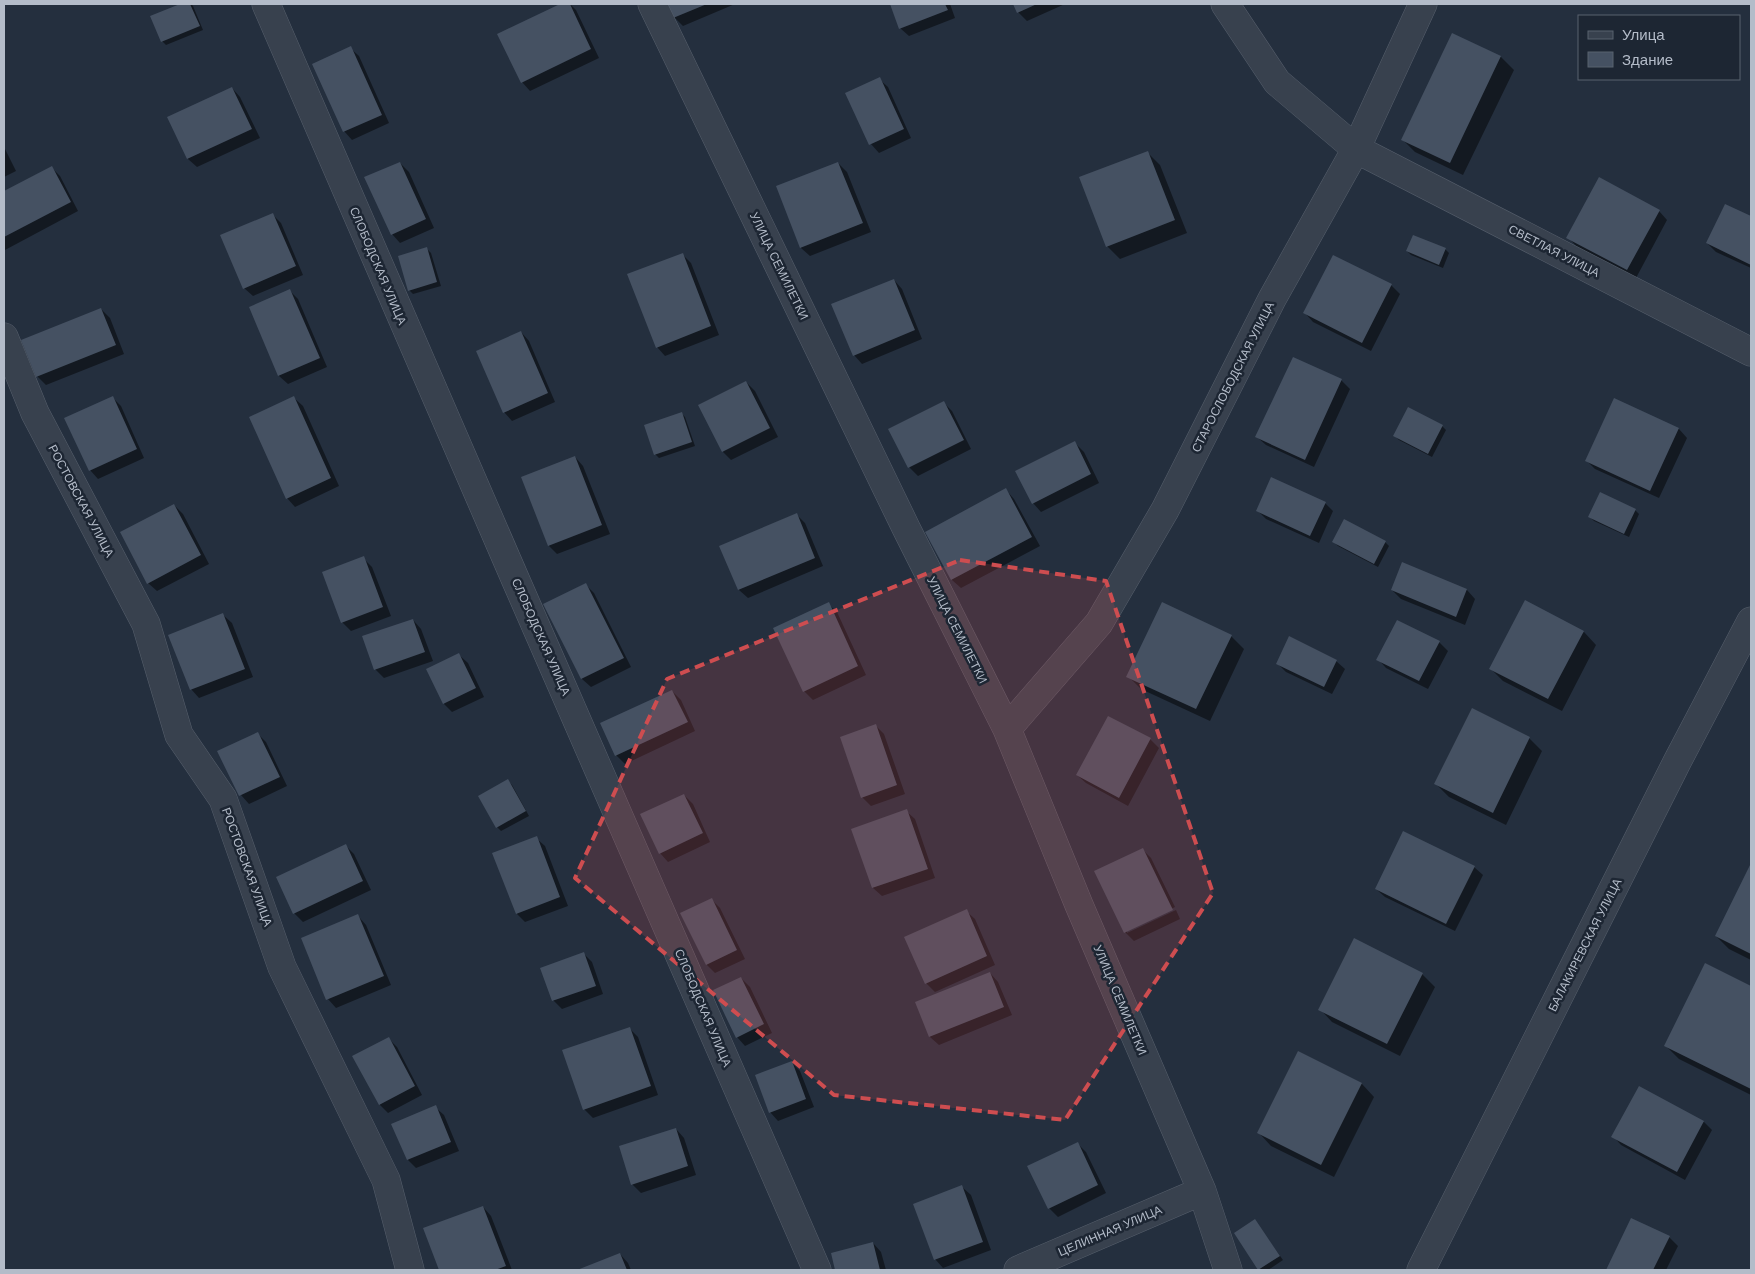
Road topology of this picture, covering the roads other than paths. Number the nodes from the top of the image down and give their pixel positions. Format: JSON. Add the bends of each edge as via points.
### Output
{"nodes":[{"id":1,"x":266,"y":4,"type":"edge"},
{"id":2,"x":652,"y":4,"type":"edge"},
{"id":3,"x":1225,"y":4,"type":"edge"},
{"id":4,"x":1423,"y":4,"type":"edge"},
{"id":5,"x":1356,"y":149,"type":"junction"},
{"id":6,"x":4,"y":337,"type":"edge"},
{"id":7,"x":1751,"y":352,"type":"edge"},
{"id":8,"x":1751,"y":621,"type":"edge"},
{"id":9,"x":1007,"y":729,"type":"junction"},
{"id":10,"x":1202,"y":1191,"type":"junction"},
{"id":11,"x":410,"y":1270,"type":"edge"},
{"id":12,"x":817,"y":1270,"type":"edge"},
{"id":13,"x":1018,"y":1270,"type":"edge"},
{"id":14,"x":1228,"y":1270,"type":"edge"},
{"id":15,"x":1422,"y":1270,"type":"edge"}],
"edges":[{"from":1,"to":12,"type":"street","name":"СЛОБОДСКАЯ УЛИЦА"},
{"from":2,"to":9,"type":"street","name":"УЛИЦА СЕМИЛЕТКИ"},
{"from":3,"to":5,"type":"street","name":"СВЕТЛАЯ УЛИЦА","via":[[1277,82]]},
{"from":4,"to":5,"type":"street","name":"СТАРОСЛОБОДСКАЯ УЛИЦА"},
{"from":5,"to":7,"type":"street","name":"СВЕТЛАЯ УЛИЦА"},
{"from":5,"to":9,"type":"street","name":"СТАРОСЛОБОДСКАЯ УЛИЦА","via":[[1272,299],[1165,510],[1099,623]]},
{"from":6,"to":11,"type":"street","name":"РОСТОВСКАЯ УЛИЦА","via":[[35,413],[146,624],[178,735],[223,799],[282,967],[386,1180]]},
{"from":8,"to":15,"type":"street","name":"БАЛАКИРЕВСКАЯ УЛИЦА"},
{"from":9,"to":10,"type":"street","name":"УЛИЦА СЕМИЛЕТКИ"},
{"from":10,"to":13,"type":"street","name":"ЦЕЛИННАЯ УЛИЦА"},
{"from":10,"to":14,"type":"street","name":"УЛИЦА СЕМИЛЕТКИ"}]}
